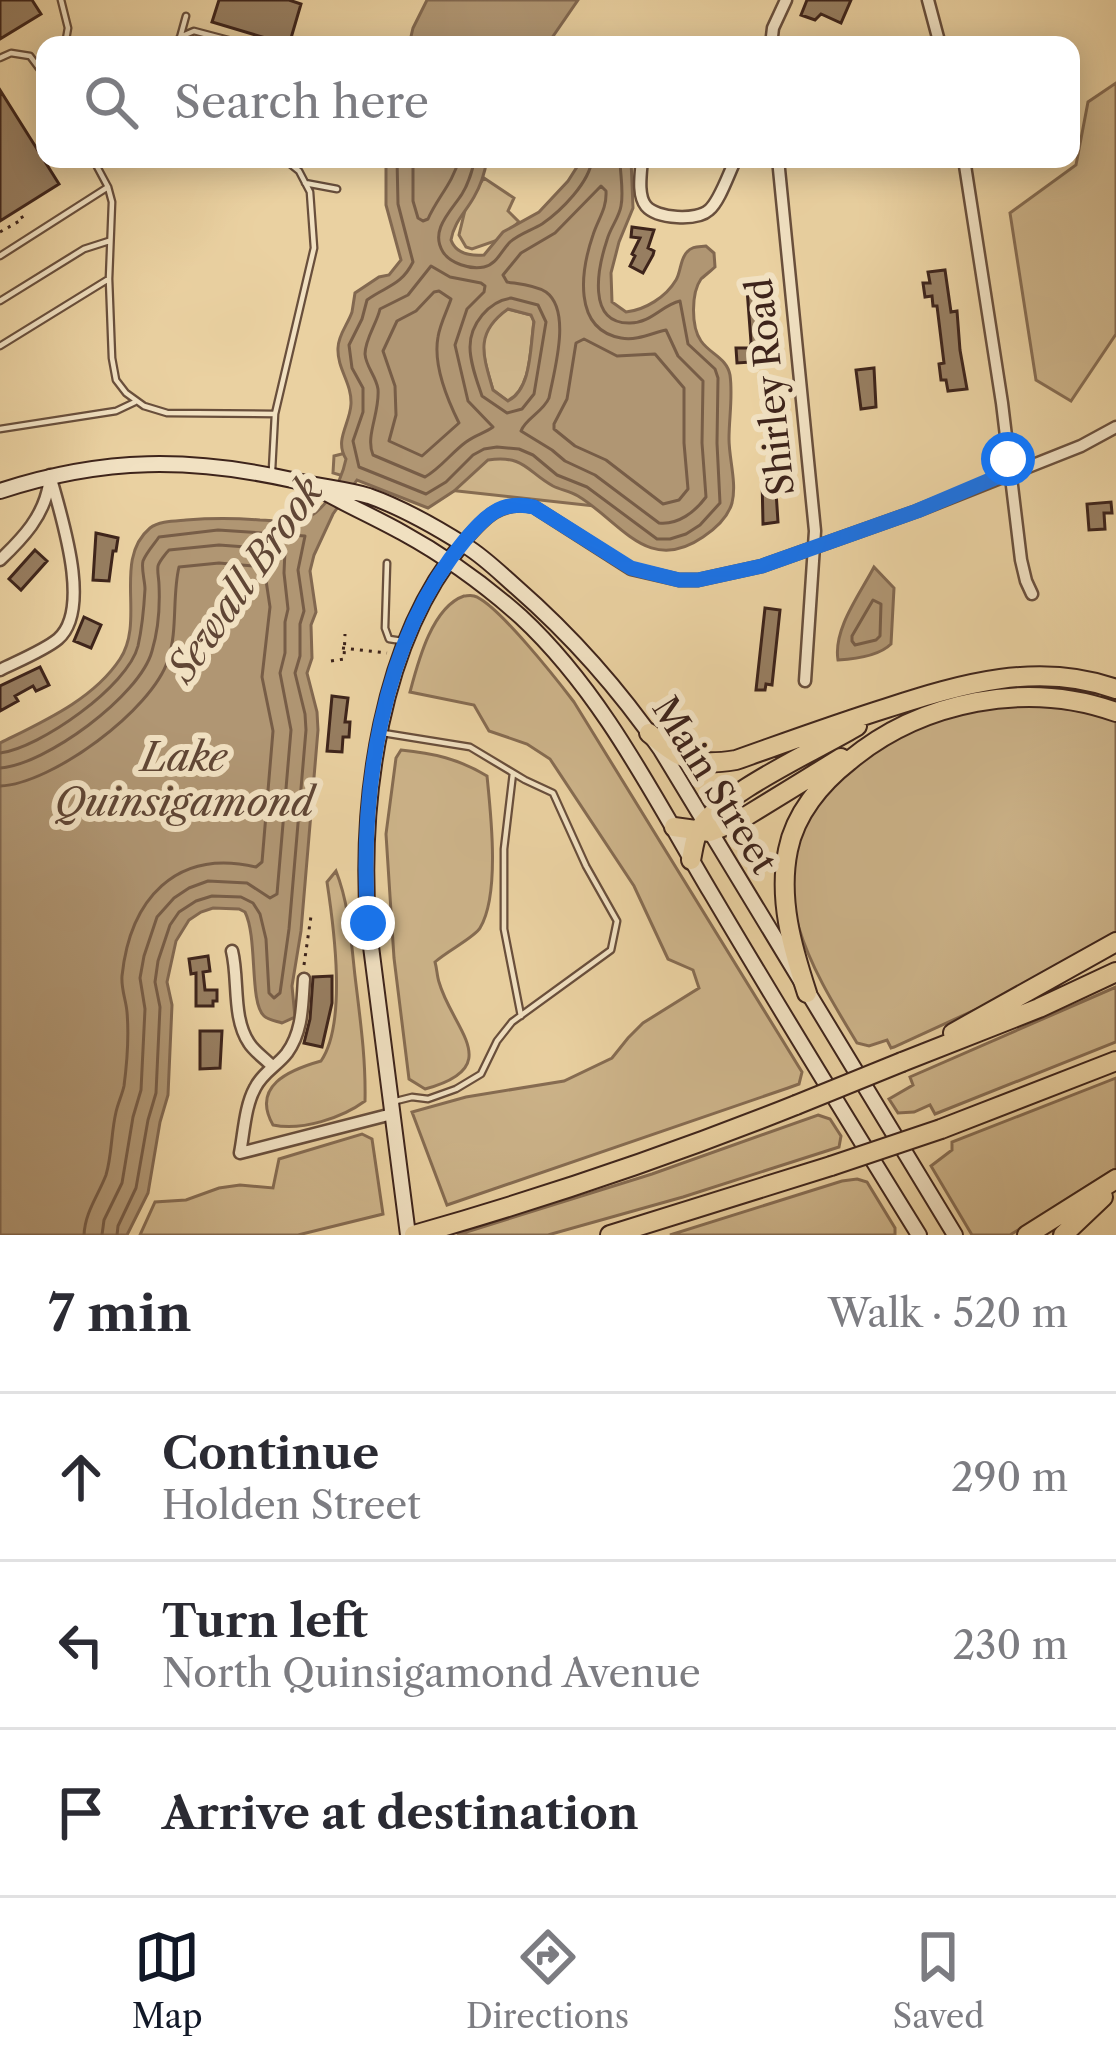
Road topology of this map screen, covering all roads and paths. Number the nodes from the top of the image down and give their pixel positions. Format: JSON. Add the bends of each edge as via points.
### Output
{"nodes":[{"id":1,"x":61,"y":0,"type":"edge"},
{"id":2,"x":786,"y":0,"type":"edge"},
{"id":3,"x":928,"y":0,"type":"edge"},
{"id":4,"x":186,"y":16,"type":"dead end"},
{"id":5,"x":67,"y":36,"type":"edge"},
{"id":6,"x":180,"y":36,"type":"edge"},
{"id":7,"x":182,"y":36,"type":"edge"},
{"id":8,"x":213,"y":36,"type":"edge"},
{"id":9,"x":772,"y":36,"type":"edge"},
{"id":10,"x":938,"y":36,"type":"edge"},
{"id":11,"x":0,"y":58,"type":"edge"},
{"id":12,"x":36,"y":60,"type":"edge"},
{"id":13,"x":98,"y":168,"type":"edge"},
{"id":14,"x":295,"y":168,"type":"edge"},
{"id":15,"x":642,"y":168,"type":"edge"},
{"id":16,"x":732,"y":168,"type":"edge"},
{"id":17,"x":779,"y":168,"type":"edge"},
{"id":18,"x":965,"y":168,"type":"edge"},
{"id":19,"x":305,"y":183,"type":"junction"},
{"id":20,"x":108,"y":187,"type":"junction"},
{"id":21,"x":337,"y":190,"type":"dead end"},
{"id":22,"x":18,"y":209,"type":"dead end"},
{"id":23,"x":0,"y":232,"type":"edge"},
{"id":24,"x":109,"y":241,"type":"junction"},
{"id":25,"x":0,"y":256,"type":"edge"},
{"id":26,"x":109,"y":279,"type":"junction"},
{"id":27,"x":0,"y":301,"type":"edge"},
{"id":28,"x":0,"y":346,"type":"edge"},
{"id":29,"x":137,"y":401,"type":"junction"},
{"id":30,"x":274,"y":414,"type":"junction"},
{"id":31,"x":1116,"y":427,"type":"edge"},
{"id":32,"x":0,"y":429,"type":"edge"},
{"id":33,"x":1009,"y":472,"type":"junction"},
{"id":34,"x":50,"y":475,"type":"junction"},
{"id":35,"x":271,"y":475,"type":"junction"},
{"id":36,"x":313,"y":485,"type":"junction"},
{"id":37,"x":0,"y":491,"type":"edge"},
{"id":38,"x":462,"y":544,"type":"junction"},
{"id":39,"x":813,"y":547,"type":"junction"},
{"id":40,"x":0,"y":560,"type":"edge"},
{"id":41,"x":448,"y":560,"type":"junction"},
{"id":42,"x":387,"y":563,"type":"dead end"},
{"id":43,"x":1032,"y":594,"type":"dead end"},
{"id":44,"x":345,"y":634,"type":"dead end"},
{"id":45,"x":407,"y":643,"type":"junction"},
{"id":46,"x":343,"y":648,"type":"junction"},
{"id":47,"x":387,"y":653,"type":"dead end"},
{"id":48,"x":331,"y":662,"type":"dead end"},
{"id":49,"x":0,"y":670,"type":"edge"},
{"id":50,"x":805,"y":681,"type":"dead end"},
{"id":51,"x":1116,"y":689,"type":"edge"},
{"id":52,"x":904,"y":702,"type":"junction"},
{"id":53,"x":1116,"y":712,"type":"edge"},
{"id":54,"x":380,"y":733,"type":"junction"},
{"id":55,"x":649,"y":733,"type":"junction"},
{"id":56,"x":878,"y":737,"type":"junction"},
{"id":57,"x":513,"y":773,"type":"junction"},
{"id":58,"x":674,"y":827,"type":"junction"},
{"id":59,"x":704,"y":829,"type":"junction"},
{"id":60,"x":692,"y":860,"type":"junction"},
{"id":61,"x":311,"y":916,"type":"dead end"},
{"id":62,"x":1116,"y":941,"type":"edge"},
{"id":63,"x":232,"y":951,"type":"dead end"},
{"id":64,"x":1116,"y":972,"type":"edge"},
{"id":65,"x":304,"y":979,"type":"joint"},
{"id":66,"x":807,"y":993,"type":"junction"},
{"id":67,"x":521,"y":1016,"type":"junction"},
{"id":68,"x":909,"y":1059,"type":"junction"},
{"id":69,"x":1116,"y":1061,"type":"edge"},
{"id":70,"x":271,"y":1066,"type":"junction"},
{"id":71,"x":391,"y":1109,"type":"junction"},
{"id":72,"x":1116,"y":1182,"type":"edge"},
{"id":73,"x":411,"y":1235,"type":"edge"},
{"id":74,"x":610,"y":1235,"type":"edge"},
{"id":75,"x":919,"y":1235,"type":"edge"},
{"id":76,"x":955,"y":1235,"type":"edge"},
{"id":77,"x":1027,"y":1235,"type":"edge"},
{"id":78,"x":1064,"y":1235,"type":"edge"}],
"edges":[{"from":1,"to":5,"type":"lane"},
{"from":2,"to":9,"type":"street"},
{"from":3,"to":10,"type":"street"},
{"from":4,"to":6,"type":"lane"},
{"from":7,"to":8,"type":"lane"},
{"from":11,"to":12,"type":"lane","via":[[21,53]]},
{"from":13,"to":20,"type":"lane"},
{"from":14,"to":19,"type":"lane"},
{"from":15,"to":16,"type":"street","via":[[646,207],[692,216],[712,207]]},
{"from":17,"to":39,"type":"street","name":"Shirley Road"},
{"from":18,"to":33,"type":"street"},
{"from":19,"to":21,"type":"lane"},
{"from":19,"to":30,"type":"lane","via":[[314,248]]},
{"from":20,"to":24,"type":"lane"},
{"from":20,"to":25,"type":"lane"},
{"from":22,"to":23,"type":"path","via":[[23,219]]},
{"from":24,"to":26,"type":"lane"},
{"from":24,"to":27,"type":"lane"},
{"from":26,"to":28,"type":"lane"},
{"from":26,"to":29,"type":"lane","via":[[116,378]]},
{"from":29,"to":30,"type":"lane","via":[[167,413]]},
{"from":29,"to":32,"type":"lane"},
{"from":30,"to":35,"type":"lane"},
{"from":31,"to":33,"type":"street"},
{"from":33,"to":39,"type":"street"},
{"from":33,"to":43,"type":"street"},
{"from":34,"to":35,"type":"main road","name":"Main Street","via":[[157,463]]},
{"from":34,"to":37,"type":"main road","name":"Main Street"},
{"from":34,"to":40,"type":"street","via":[[40,513]]},
{"from":34,"to":49,"type":"street","via":[[72,571],[67,629]]},
{"from":35,"to":36,"type":"main road","name":"Main Street"},
{"from":36,"to":38,"type":"main road","name":"Main Street","via":[[364,495]]},
{"from":36,"to":41,"type":"main road","name":"Main Street"},
{"from":38,"to":39,"type":"street","via":[[496,509],[520,503],[631,568],[679,580],[762,566]]},
{"from":38,"to":41,"type":"main road"},
{"from":38,"to":55,"type":"main road","name":"Main Street","via":[[580,648]]},
{"from":39,"to":50,"type":"street","name":"Shirley Road"},
{"from":41,"to":45,"type":"main road"},
{"from":41,"to":58,"type":"main road","name":"Main Street","via":[[526,621],[575,677]]},
{"from":42,"to":45,"type":"lane","via":[[385,628],[389,638]]},
{"from":44,"to":46,"type":"path"},
{"from":45,"to":54,"type":"main road"},
{"from":46,"to":47,"type":"path"},
{"from":46,"to":48,"type":"path","via":[[344,659]]},
{"from":51,"to":52,"type":"highway","via":[[1014,677]]},
{"from":52,"to":55,"type":"highway","via":[[720,763],[684,759]]},
{"from":52,"to":59,"type":"highway","via":[[757,781]]},
{"from":53,"to":56,"type":"highway","via":[[1007,698],[922,717]]},
{"from":54,"to":57,"type":"lane","via":[[470,747]]},
{"from":54,"to":71,"type":"main road","via":[[365,884]]},
{"from":55,"to":59,"type":"main road","name":"Main Street"},
{"from":56,"to":59,"type":"highway","via":[[740,820]]},
{"from":56,"to":66,"type":"highway","via":[[817,792],[791,837],[786,916]]},
{"from":57,"to":67,"type":"lane","via":[[504,929]]},
{"from":57,"to":67,"type":"lane","via":[[553,794],[617,921],[611,950]]},
{"from":58,"to":59,"type":"highway"},
{"from":58,"to":60,"type":"main road","name":"Main Street"},
{"from":59,"to":60,"type":"highway"},
{"from":59,"to":66,"type":"main road","name":"Main Street"},
{"from":60,"to":75,"type":"main road","name":"Main Street"},
{"from":61,"to":65,"type":"path"},
{"from":62,"to":68,"type":"highway"},
{"from":63,"to":70,"type":"street","via":[[244,1032]]},
{"from":64,"to":68,"type":"highway"},
{"from":65,"to":70,"type":"street","via":[[295,1038]]},
{"from":66,"to":76,"type":"main road","name":"Main Street"},
{"from":67,"to":71,"type":"lane","via":[[497,1040],[481,1074]]},
{"from":68,"to":73,"type":"highway","bridge":true,"via":[[596,1179]]},
{"from":69,"to":74,"type":"highway","bridge":true,"via":[[941,1129]]},
{"from":70,"to":71,"type":"street","via":[[252,1093],[240,1153]]},
{"from":71,"to":73,"type":"main road"},
{"from":72,"to":77,"type":"highway"},
{"from":72,"to":78,"type":"highway"}]}
